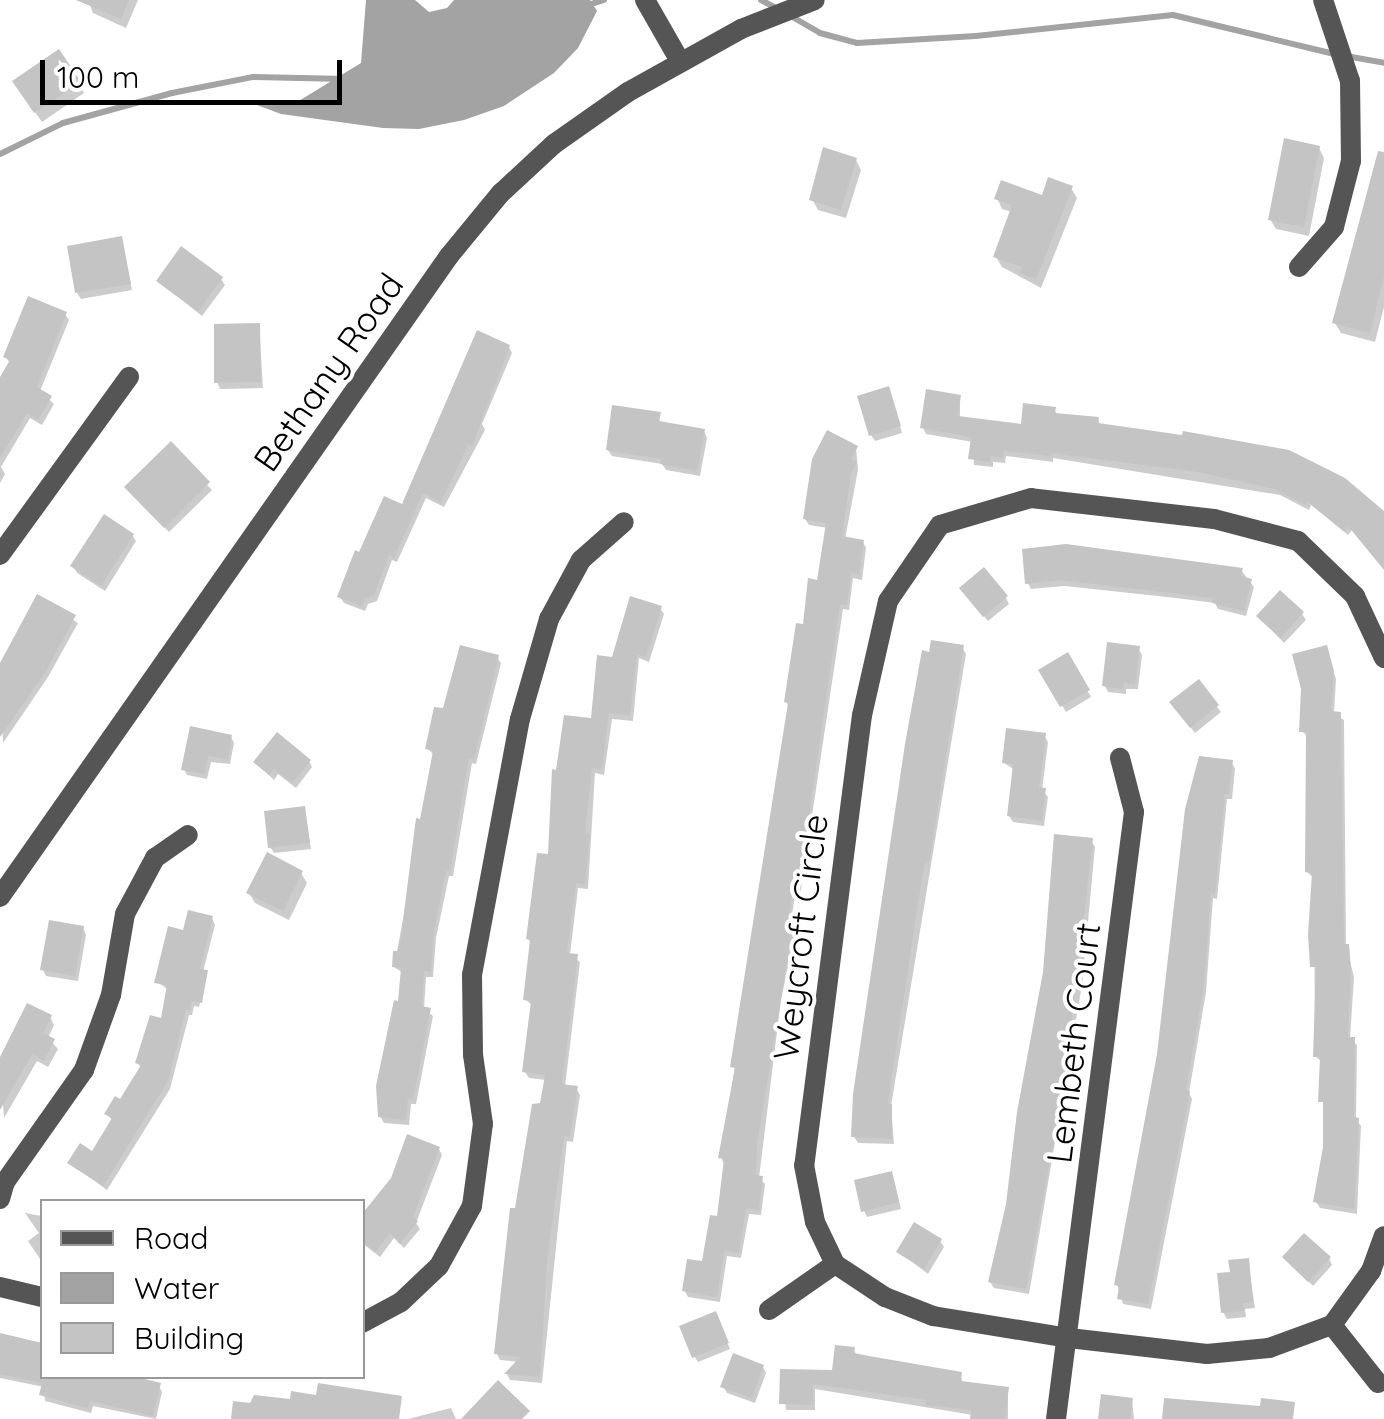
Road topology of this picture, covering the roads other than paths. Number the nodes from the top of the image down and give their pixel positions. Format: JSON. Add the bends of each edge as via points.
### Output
{"nodes":[{"id":1,"x":645,"y":0,"type":"edge"},
{"id":2,"x":815,"y":0,"type":"edge"},
{"id":3,"x":1323,"y":0,"type":"edge"},
{"id":4,"x":680,"y":60,"type":"junction"},
{"id":5,"x":1299,"y":267,"type":"dead end"},
{"id":6,"x":129,"y":377,"type":"dead end"},
{"id":7,"x":624,"y":522,"type":"dead end"},
{"id":8,"x":0,"y":555,"type":"edge"},
{"id":9,"x":1384,"y":658,"type":"edge"},
{"id":10,"x":1120,"y":758,"type":"dead end"},
{"id":11,"x":188,"y":835,"type":"dead end"},
{"id":12,"x":0,"y":897,"type":"edge"},
{"id":13,"x":0,"y":1199,"type":"edge"},
{"id":14,"x":1384,"y":1236,"type":"edge"},
{"id":15,"x":835,"y":1264,"type":"junction"},
{"id":16,"x":0,"y":1287,"type":"edge"},
{"id":17,"x":40,"y":1297,"type":"edge"},
{"id":18,"x":769,"y":1310,"type":"dead end"},
{"id":19,"x":365,"y":1321,"type":"edge"},
{"id":20,"x":1332,"y":1325,"type":"junction"},
{"id":21,"x":1069,"y":1338,"type":"junction"},
{"id":22,"x":1378,"y":1383,"type":"dead end"},
{"id":23,"x":1056,"y":1419,"type":"edge"}],
"edges":[{"from":1,"to":4,"type":"street"},
{"from":2,"to":4,"type":"street","name":"Bethany Road"},
{"from":3,"to":5,"type":"street","via":[[1350,81],[1351,161],[1334,227]]},
{"from":4,"to":12,"type":"street","name":"Bethany Road","via":[[554,144],[448,256]]},
{"from":6,"to":8,"type":"street"},
{"from":7,"to":19,"type":"street","via":[[581,560],[549,619],[520,720],[472,975],[483,1124],[472,1206],[439,1266],[400,1302]]},
{"from":9,"to":15,"type":"street","name":"Weycroft Circle","via":[[1354,596],[1298,541],[1214,519],[1030,498],[940,525],[888,601],[862,715],[804,1164],[815,1222]]},
{"from":10,"to":21,"type":"street","name":"Lembeth Court","via":[[1134,812]]},
{"from":11,"to":13,"type":"street","via":[[155,858],[125,914],[111,995],[84,1070],[5,1182]]},
{"from":14,"to":20,"type":"street","via":[[1371,1271]]},
{"from":15,"to":18,"type":"street"},
{"from":15,"to":21,"type":"street","via":[[885,1297],[933,1316]]},
{"from":16,"to":17,"type":"street"},
{"from":20,"to":21,"type":"street","via":[[1269,1348],[1207,1354]]},
{"from":20,"to":22,"type":"street"},
{"from":21,"to":23,"type":"street","name":"Lembeth Court"}]}
